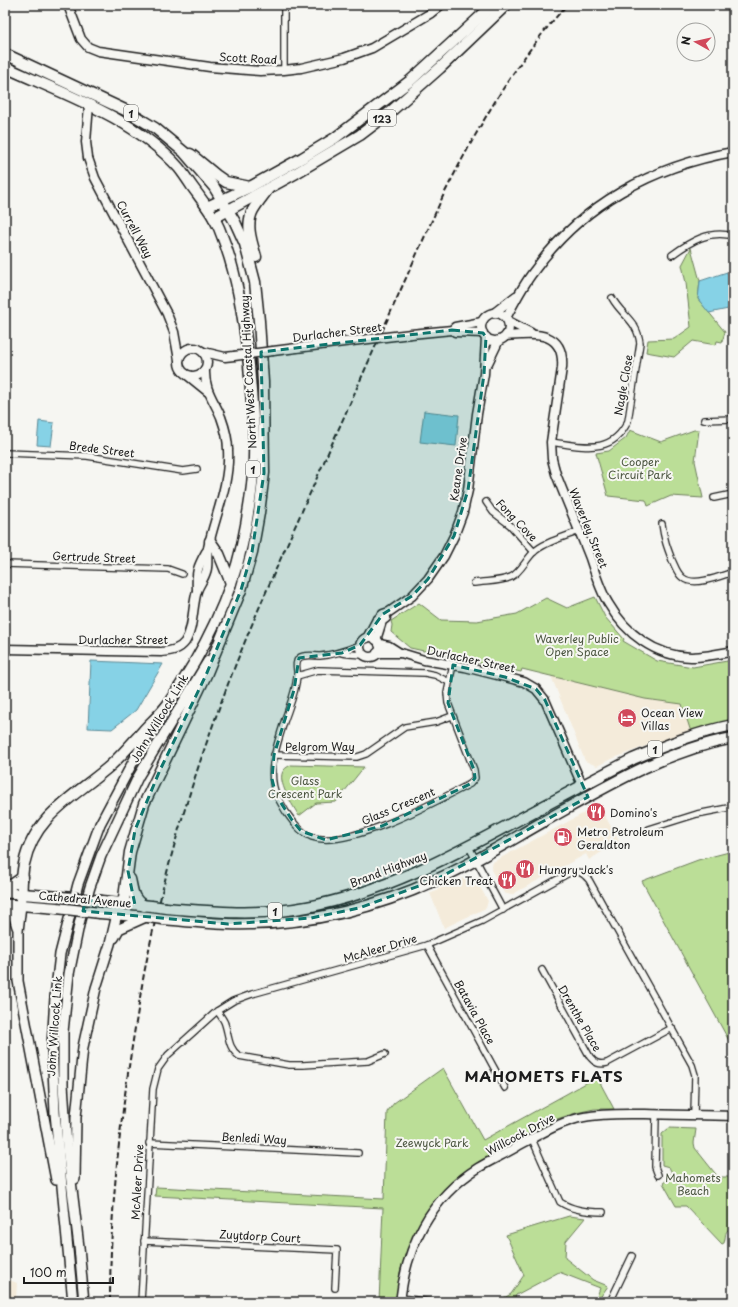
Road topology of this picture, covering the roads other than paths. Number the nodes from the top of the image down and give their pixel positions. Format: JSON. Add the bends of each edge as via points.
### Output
{"nodes":[{"id":1,"x":68,"y":5,"type":"edge"},
{"id":2,"x":284,"y":5,"type":"edge"},
{"id":3,"x":441,"y":5,"type":"edge"},
{"id":4,"x":493,"y":5,"type":"edge"},
{"id":5,"x":506,"y":5,"type":"edge"},
{"id":6,"x":5,"y":54,"type":"edge"},
{"id":7,"x":5,"y":67,"type":"edge"},
{"id":8,"x":284,"y":70,"type":"junction"},
{"id":9,"x":90,"y":105,"type":"junction"},
{"id":10,"x":184,"y":152,"type":"junction"},
{"id":11,"x":733,"y":152,"type":"edge"},
{"id":12,"x":250,"y":187,"type":"junction"},
{"id":13,"x":269,"y":188,"type":"junction"},
{"id":14,"x":222,"y":200,"type":"junction"},
{"id":15,"x":207,"y":207,"type":"junction"},
{"id":16,"x":228,"y":210,"type":"junction"},
{"id":17,"x":214,"y":218,"type":"junction"},
{"id":18,"x":733,"y":236,"type":"edge"},
{"id":19,"x":672,"y":255,"type":"dead end"},
{"id":20,"x":255,"y":282,"type":"junction"},
{"id":21,"x":518,"y":294,"type":"junction"},
{"id":22,"x":612,"y":298,"type":"dead end"},
{"id":23,"x":494,"y":313,"type":"junction"},
{"id":24,"x":507,"y":319,"type":"junction"},
{"id":25,"x":482,"y":322,"type":"junction"},
{"id":26,"x":452,"y":330,"type":"junction"},
{"id":27,"x":532,"y":334,"type":"junction"},
{"id":28,"x":485,"y":335,"type":"junction"},
{"id":29,"x":502,"y":338,"type":"junction"},
{"id":30,"x":204,"y":352,"type":"junction"},
{"id":31,"x":225,"y":357,"type":"junction"},
{"id":32,"x":179,"y":360,"type":"junction"},
{"id":33,"x":206,"y":368,"type":"junction"},
{"id":34,"x":186,"y":374,"type":"junction"},
{"id":35,"x":484,"y":374,"type":"junction"},
{"id":36,"x":208,"y":392,"type":"junction"},
{"id":37,"x":733,"y":419,"type":"edge"},
{"id":38,"x":704,"y":420,"type":"dead end"},
{"id":39,"x":551,"y":442,"type":"junction"},
{"id":40,"x":5,"y":453,"type":"edge"},
{"id":41,"x":197,"y":469,"type":"dead end"},
{"id":42,"x":733,"y":494,"type":"edge"},
{"id":43,"x":714,"y":498,"type":"dead end"},
{"id":44,"x":486,"y":502,"type":"dead end"},
{"id":45,"x":662,"y":524,"type":"dead end"},
{"id":46,"x":579,"y":531,"type":"junction"},
{"id":47,"x":208,"y":545,"type":"junction"},
{"id":48,"x":534,"y":552,"type":"junction"},
{"id":49,"x":5,"y":564,"type":"edge"},
{"id":50,"x":733,"y":572,"type":"edge"},
{"id":51,"x":182,"y":574,"type":"dead end"},
{"id":52,"x":231,"y":583,"type":"junction"},
{"id":53,"x":474,"y":583,"type":"dead end"},
{"id":54,"x":389,"y":612,"type":"junction"},
{"id":55,"x":367,"y":638,"type":"junction"},
{"id":56,"x":219,"y":642,"type":"junction"},
{"id":57,"x":377,"y":642,"type":"junction"},
{"id":58,"x":360,"y":645,"type":"junction"},
{"id":59,"x":5,"y":649,"type":"edge"},
{"id":60,"x":733,"y":651,"type":"edge"},
{"id":61,"x":342,"y":652,"type":"junction"},
{"id":62,"x":377,"y":653,"type":"junction"},
{"id":63,"x":401,"y":653,"type":"junction"},
{"id":64,"x":364,"y":655,"type":"junction"},
{"id":65,"x":453,"y":665,"type":"junction"},
{"id":66,"x":297,"y":676,"type":"junction"},
{"id":67,"x":449,"y":682,"type":"junction"},
{"id":68,"x":166,"y":707,"type":"junction"},
{"id":69,"x":452,"y":716,"type":"junction"},
{"id":70,"x":733,"y":725,"type":"edge"},
{"id":71,"x":733,"y":738,"type":"edge"},
{"id":72,"x":274,"y":756,"type":"junction"},
{"id":73,"x":582,"y":785,"type":"junction"},
{"id":74,"x":588,"y":797,"type":"junction"},
{"id":75,"x":733,"y":806,"type":"edge"},
{"id":76,"x":649,"y":829,"type":"dead end"},
{"id":77,"x":469,"y":847,"type":"junction"},
{"id":78,"x":476,"y":860,"type":"junction"},
{"id":79,"x":128,"y":871,"type":"junction"},
{"id":80,"x":23,"y":877,"type":"junction"},
{"id":81,"x":5,"y":887,"type":"edge"},
{"id":82,"x":5,"y":894,"type":"edge"},
{"id":83,"x":22,"y":894,"type":"junction"},
{"id":84,"x":123,"y":903,"type":"junction"},
{"id":85,"x":5,"y":904,"type":"edge"},
{"id":86,"x":21,"y":905,"type":"junction"},
{"id":87,"x":147,"y":906,"type":"junction"},
{"id":88,"x":503,"y":910,"type":"junction"},
{"id":89,"x":117,"y":914,"type":"junction"},
{"id":90,"x":147,"y":917,"type":"junction"},
{"id":91,"x":18,"y":931,"type":"junction"},
{"id":92,"x":110,"y":944,"type":"junction"},
{"id":93,"x":427,"y":945,"type":"junction"},
{"id":94,"x":542,"y":970,"type":"dead end"},
{"id":95,"x":217,"y":1011,"type":"junction"},
{"id":96,"x":672,"y":1028,"type":"junction"},
{"id":97,"x":385,"y":1054,"type":"dead end"},
{"id":98,"x":505,"y":1088,"type":"dead end"},
{"id":99,"x":656,"y":1114,"type":"junction"},
{"id":100,"x":694,"y":1115,"type":"junction"},
{"id":101,"x":733,"y":1116,"type":"edge"},
{"id":102,"x":532,"y":1139,"type":"junction"},
{"id":103,"x":149,"y":1143,"type":"junction"},
{"id":104,"x":358,"y":1154,"type":"dead end"},
{"id":105,"x":658,"y":1175,"type":"dead end"},
{"id":106,"x":603,"y":1212,"type":"dead end"},
{"id":107,"x":144,"y":1241,"type":"junction"},
{"id":108,"x":79,"y":1247,"type":"junction"},
{"id":109,"x":632,"y":1256,"type":"dead end"},
{"id":110,"x":70,"y":1276,"type":"junction"},
{"id":111,"x":335,"y":1288,"type":"dead end"},
{"id":112,"x":400,"y":1300,"type":"edge"},
{"id":113,"x":73,"y":1302,"type":"edge"},
{"id":114,"x":84,"y":1302,"type":"edge"},
{"id":115,"x":141,"y":1302,"type":"edge"},
{"id":116,"x":431,"y":1302,"type":"edge"},
{"id":117,"x":610,"y":1302,"type":"edge"}],
"edges":[{"from":1,"to":8,"type":"street","name":"Scott Road","via":[[82,39],[88,47],[98,51],[210,67]]},
{"from":2,"to":8,"type":"street"},
{"from":3,"to":8,"type":"street","name":"Scott Road","via":[[372,48],[344,58]]},
{"from":4,"to":12,"type":"highway","number":"123","via":[[410,81],[334,138]]},
{"from":5,"to":13,"type":"highway","number":"123","via":[[440,68],[360,135]]},
{"from":6,"to":10,"type":"highway","name":"North West Coastal Highway","number":"1","via":[[125,110],[155,128]]},
{"from":7,"to":9,"type":"highway","name":"North West Coastal Highway","number":"1"},
{"from":9,"to":15,"type":"highway","name":"North West Coastal Highway","number":"1","via":[[146,138],[179,168]]},
{"from":9,"to":32,"type":"street","name":"Currell Way","via":[[86,134],[88,158],[95,178],[167,314],[174,332]]},
{"from":10,"to":12,"type":"highway","via":[[226,182]]},
{"from":10,"to":14,"type":"highway","name":"North West Coastal Highway","number":"1"},
{"from":11,"to":21,"type":"street","via":[[707,156],[676,166],[646,178],[617,194],[585,216],[556,244]]},
{"from":12,"to":14,"type":"highway","number":"123"},
{"from":13,"to":16,"type":"highway","number":"123"},
{"from":13,"to":20,"type":"highway","via":[[252,211],[250,220],[256,260]]},
{"from":14,"to":15,"type":"highway","number":"123"},
{"from":14,"to":16,"type":"highway","name":"North West Coastal Highway","number":"1"},
{"from":15,"to":17,"type":"highway","name":"North West Coastal Highway","number":"1"},
{"from":16,"to":17,"type":"highway","number":"123"},
{"from":16,"to":20,"type":"highway","name":"North West Coastal Highway","number":"1","via":[[245,244]]},
{"from":17,"to":52,"type":"highway","name":"North West Coastal Highway","number":"1","via":[[229,255],[238,291],[246,332],[252,406],[254,458],[250,500],[242,546]]},
{"from":18,"to":19,"type":"street","via":[[706,236],[687,243]]},
{"from":20,"to":56,"type":"highway","name":"North West Coastal Highway","number":"1","via":[[263,382],[264,473],[260,513],[252,552],[241,590]]},
{"from":21,"to":23,"type":"street"},
{"from":21,"to":24,"type":"street"},
{"from":22,"to":39,"type":"street","name":"Nagle Close","via":[[639,333],[640,343],[628,421],[615,439],[602,446]]},
{"from":23,"to":24,"type":"street","via":[[502,314]]},
{"from":23,"to":25,"type":"street"},
{"from":24,"to":27,"type":"street","name":"Waverley Street"},
{"from":24,"to":29,"type":"street","via":[[509,329]]},
{"from":25,"to":26,"type":"street","name":"Durlacher Street","via":[[455,327]]},
{"from":25,"to":28,"type":"street"},
{"from":26,"to":28,"type":"street","name":"Durlacher Street"},
{"from":26,"to":31,"type":"street","name":"Durlacher Street","bridge":true},
{"from":27,"to":29,"type":"street","name":"Waverley Street"},
{"from":27,"to":39,"type":"street","name":"Waverley Street","via":[[541,335],[557,343],[563,357]]},
{"from":28,"to":29,"type":"street","via":[[492,340]]},
{"from":28,"to":35,"type":"street","name":"Keane Drive"},
{"from":29,"to":35,"type":"street","name":"Keane Drive"},
{"from":30,"to":31,"type":"street","name":"Durlacher Street"},
{"from":30,"to":32,"type":"street","via":[[197,348],[189,348],[182,353]]},
{"from":30,"to":33,"type":"street","via":[[207,359]]},
{"from":31,"to":33,"type":"street","name":"Durlacher Street"},
{"from":32,"to":34,"type":"street","via":[[180,368]]},
{"from":33,"to":34,"type":"street","via":[[197,376]]},
{"from":33,"to":36,"type":"street","name":"Durlacher Street"},
{"from":34,"to":36,"type":"street","name":"Durlacher Street"},
{"from":35,"to":54,"type":"street","name":"Keane Drive","via":[[468,490],[454,536],[428,579],[412,596]]},
{"from":36,"to":47,"type":"street","name":"Durlacher Street","via":[[224,425],[228,456],[225,484]]},
{"from":37,"to":38,"type":"street"},
{"from":39,"to":46,"type":"street","name":"Waverley Street","via":[[556,474]]},
{"from":40,"to":41,"type":"street","name":"Brede Street","via":[[86,456],[183,470]]},
{"from":42,"to":43,"type":"street"},
{"from":44,"to":48,"type":"street","name":"Fong Cove"},
{"from":45,"to":50,"type":"street","via":[[664,540],[677,573],[683,579],[691,582]]},
{"from":46,"to":48,"type":"street"},
{"from":46,"to":60,"type":"street","name":"Waverley Street","via":[[608,603],[634,635],[646,644],[676,655],[707,656]]},
{"from":47,"to":52,"type":"highway","via":[[219,554]]},
{"from":47,"to":59,"type":"street","name":"Durlacher Street","via":[[198,565],[197,592],[190,630],[186,641],[178,649],[162,652]]},
{"from":48,"to":53,"type":"street","via":[[513,576],[504,580]]},
{"from":49,"to":51,"type":"street","name":"Gertrude Street","via":[[168,569]]},
{"from":52,"to":68,"type":"highway","name":"North West Coastal Highway","number":"1","via":[[205,644]]},
{"from":54,"to":55,"type":"street","name":"Keane Drive","via":[[376,621]]},
{"from":54,"to":57,"type":"street","name":"Keane Drive","via":[[382,621]]},
{"from":55,"to":57,"type":"street"},
{"from":55,"to":58,"type":"street"},
{"from":56,"to":79,"type":"highway","number":"1","via":[[203,682],[144,804],[130,852]]},
{"from":56,"to":108,"type":"main road","name":"John Willcock Link","via":[[138,777],[101,856],[80,920],[69,974],[63,1084],[67,1148]]},
{"from":57,"to":62,"type":"street"},
{"from":57,"to":63,"type":"street","name":"Durlacher Street"},
{"from":58,"to":61,"type":"street"},
{"from":58,"to":64,"type":"street"},
{"from":61,"to":64,"type":"street"},
{"from":61,"to":66,"type":"street","name":"Glass Crescent","via":[[300,658],[297,662]]},
{"from":62,"to":63,"type":"street","name":"Durlacher Street"},
{"from":62,"to":64,"type":"street","via":[[371,657]]},
{"from":63,"to":65,"type":"street","name":"Durlacher Street"},
{"from":65,"to":67,"type":"street","name":"Glass Crescent"},
{"from":65,"to":73,"type":"street","name":"Durlacher Street","via":[[524,682],[536,689],[545,700]]},
{"from":66,"to":67,"type":"street","via":[[318,670],[425,673]]},
{"from":66,"to":72,"type":"street","name":"Glass Crescent"},
{"from":67,"to":69,"type":"street","name":"Glass Crescent","via":[[447,693]]},
{"from":68,"to":80,"type":"highway","number":"1","via":[[112,764],[63,802],[44,822],[24,863]]},
{"from":68,"to":110,"type":"main road","name":"John Willcock Link","via":[[142,745],[100,824],[78,884],[60,954],[54,997],[52,1046]]},
{"from":69,"to":72,"type":"street","name":"Pelgrom Way","via":[[436,722],[405,727],[358,757]]},
{"from":69,"to":72,"type":"street","name":"Glass Crescent","via":[[474,770],[475,778],[470,784],[382,826],[342,838],[326,840],[301,831],[276,795],[272,779]]},
{"from":70,"to":73,"type":"highway","name":"Brand Highway","number":"1","via":[[662,746]]},
{"from":71,"to":74,"type":"highway","number":"1","via":[[695,747],[654,762]]},
{"from":73,"to":74,"type":"street","name":"Durlacher Street"},
{"from":73,"to":77,"type":"highway","name":"Brand Highway","number":"1"},
{"from":74,"to":78,"type":"highway","number":"1"},
{"from":75,"to":76,"type":"street"},
{"from":77,"to":78,"type":"street"},
{"from":77,"to":87,"type":"highway","name":"Brand Highway","number":"1","bridge":true,"via":[[380,886],[347,898],[307,907],[241,913]]},
{"from":78,"to":88,"type":"street"},
{"from":78,"to":90,"type":"highway","name":"Cathedral Avenue","number":"1","bridge":true,"via":[[435,880],[378,902],[311,918],[228,924]]},
{"from":79,"to":84,"type":"highway","number":"1"},
{"from":79,"to":87,"type":"highway","number":"1","via":[[137,902]]},
{"from":80,"to":81,"type":"highway"},
{"from":80,"to":83,"type":"highway","number":"1"},
{"from":82,"to":83,"type":"main road"},
{"from":83,"to":84,"type":"highway","name":"Brand Highway","number":"1","bridge":true},
{"from":83,"to":86,"type":"highway","number":"1"},
{"from":84,"to":87,"type":"highway","name":"Brand Highway","number":"1"},
{"from":84,"to":89,"type":"highway"},
{"from":85,"to":86,"type":"main road","name":"Cathedral Avenue"},
{"from":85,"to":91,"type":"main road","via":[[12,911]]},
{"from":86,"to":89,"type":"highway","name":"Cathedral Avenue","number":"1","bridge":true},
{"from":86,"to":91,"type":"main road"},
{"from":88,"to":93,"type":"street","name":"McAleer Drive"},
{"from":88,"to":96,"type":"street","name":"McAleer Drive","via":[[569,873],[583,873]]},
{"from":89,"to":90,"type":"highway","name":"Cathedral Avenue","number":"1"},
{"from":89,"to":92,"type":"main road"},
{"from":90,"to":92,"type":"main road","via":[[119,929]]},
{"from":91,"to":110,"type":"main road","via":[[18,981],[57,1189]]},
{"from":92,"to":108,"type":"main road","via":[[96,988],[83,1047],[76,1117],[75,1180]]},
{"from":93,"to":95,"type":"street","name":"McAleer Drive","via":[[252,994],[233,1000]]},
{"from":93,"to":98,"type":"street","name":"Batavia Place"},
{"from":94,"to":96,"type":"street","name":"Drenthe Place","via":[[590,1057],[600,1065],[607,1064]]},
{"from":95,"to":97,"type":"street","via":[[225,1023],[231,1046],[239,1056],[303,1066],[368,1061]]},
{"from":95,"to":103,"type":"street","name":"McAleer Drive","via":[[168,1055],[158,1069],[153,1089]]},
{"from":96,"to":100,"type":"street","name":"McAleer Drive","via":[[692,1064]]},
{"from":99,"to":100,"type":"street","name":"Willcock Drive"},
{"from":99,"to":102,"type":"street","name":"Willcock Drive","via":[[584,1117],[557,1125]]},
{"from":99,"to":105,"type":"street","via":[[655,1167]]},
{"from":100,"to":101,"type":"street","name":"Willcock Drive"},
{"from":102,"to":106,"type":"street","via":[[560,1202],[568,1207]]},
{"from":102,"to":112,"type":"street","name":"Willcock Drive","via":[[478,1169],[456,1185],[439,1203],[423,1225],[413,1246]]},
{"from":103,"to":104,"type":"street","name":"Benledi Way"},
{"from":103,"to":107,"type":"street","name":"McAleer Drive"},
{"from":107,"to":111,"type":"street","name":"Zuytdorp Court","via":[[337,1250]]},
{"from":107,"to":115,"type":"street","name":"McAleer Drive"},
{"from":108,"to":114,"type":"main road","name":"John Willcock Link"},
{"from":109,"to":117,"type":"street"},
{"from":110,"to":113,"type":"main road","name":"John Willcock Link"},
{"from":112,"to":116,"type":"street"}]}
